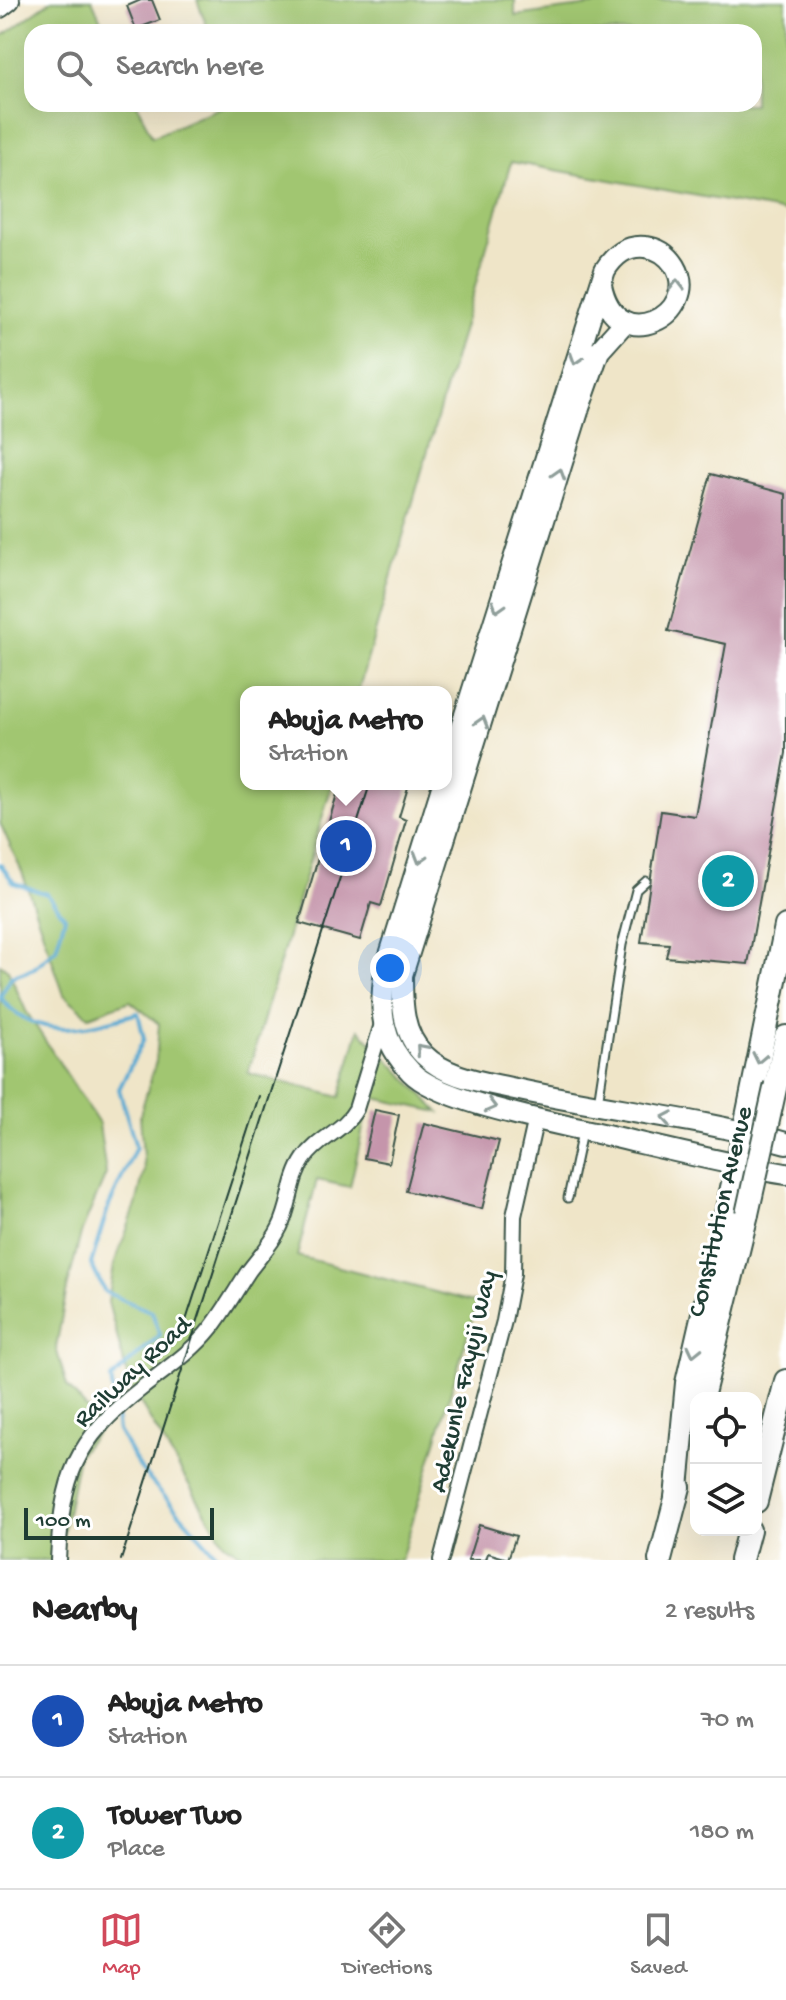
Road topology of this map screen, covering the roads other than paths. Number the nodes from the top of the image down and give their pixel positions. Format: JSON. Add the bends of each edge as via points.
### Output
{"nodes":[{"id":1,"x":9,"y":0,"type":"edge"},
{"id":2,"x":0,"y":7,"type":"edge"},
{"id":3,"x":601,"y":285,"type":"junction"},
{"id":4,"x":625,"y":322,"type":"junction"},
{"id":5,"x":452,"y":756,"type":"edge"},
{"id":6,"x":441,"y":790,"type":"edge"},
{"id":7,"x":646,"y":881,"type":"dead end"},
{"id":8,"x":786,"y":926,"type":"edge"},
{"id":9,"x":382,"y":1024,"type":"junction"},
{"id":10,"x":786,"y":1037,"type":"edge"},
{"id":11,"x":598,"y":1105,"type":"junction"},
{"id":12,"x":536,"y":1118,"type":"junction"},
{"id":13,"x":583,"y":1129,"type":"junction"},
{"id":14,"x":744,"y":1131,"type":"junction"},
{"id":15,"x":786,"y":1143,"type":"edge"},
{"id":16,"x":737,"y":1166,"type":"junction"},
{"id":17,"x":786,"y":1174,"type":"edge"},
{"id":18,"x":568,"y":1198,"type":"dead end"},
{"id":19,"x":786,"y":1381,"type":"edge"},
{"id":20,"x":703,"y":1392,"type":"edge"},
{"id":21,"x":786,"y":1414,"type":"edge"},
{"id":22,"x":772,"y":1437,"type":"junction"},
{"id":23,"x":690,"y":1446,"type":"edge"},
{"id":24,"x":762,"y":1477,"type":"edge"},
{"id":25,"x":676,"y":1498,"type":"junction"},
{"id":26,"x":748,"y":1536,"type":"edge"},
{"id":27,"x":745,"y":1559,"type":"edge"},
{"id":28,"x":58,"y":1560,"type":"edge"},
{"id":29,"x":441,"y":1560,"type":"edge"},
{"id":30,"x":660,"y":1560,"type":"edge"}],
"edges":[{"from":1,"to":2,"type":"street"},
{"from":3,"to":4,"type":"street","via":[[604,300]]},
{"from":4,"to":3,"type":"street","one_way":true,"via":[[655,322],[677,301],[679,278],[669,258],[656,249],[626,249],[613,257]]},
{"from":3,"to":5,"type":"street","one_way":true},
{"from":11,"to":4,"type":"street","one_way":true,"via":[[462,1077],[424,1056],[404,1021],[402,975],[594,363]]},
{"from":6,"to":9,"type":"street","one_way":true,"via":[[385,971]]},
{"from":7,"to":11,"type":"lane","via":[[636,890],[622,945]]},
{"from":8,"to":14,"type":"main road","one_way":true},
{"from":9,"to":12,"type":"street","one_way":true,"via":[[395,1052],[430,1087]]},
{"from":9,"to":28,"type":"street","name":"Railway Road","via":[[356,1109],[303,1160],[275,1237],[211,1328],[138,1391],[78,1455],[66,1484]]},
{"from":10,"to":20,"type":"main road","name":"Constitution Avenue","bridge":true},
{"from":14,"to":11,"type":"street","one_way":true},
{"from":12,"to":13,"type":"street"},
{"from":12,"to":29,"type":"street","name":"Adekunle Fayuji Way","via":[[514,1216],[513,1274],[504,1321]]},
{"from":13,"to":16,"type":"street"},
{"from":13,"to":18,"type":"lane"},
{"from":14,"to":15,"type":"street"},
{"from":14,"to":16,"type":"main road"},
{"from":16,"to":17,"type":"street"},
{"from":16,"to":25,"type":"main road","one_way":true,"via":[[687,1383]]},
{"from":19,"to":22,"type":"main road"},
{"from":21,"to":22,"type":"main road"},
{"from":22,"to":24,"type":"main road"},
{"from":23,"to":25,"type":"main road"},
{"from":25,"to":30,"type":"main road"},
{"from":26,"to":27,"type":"main road"}]}
